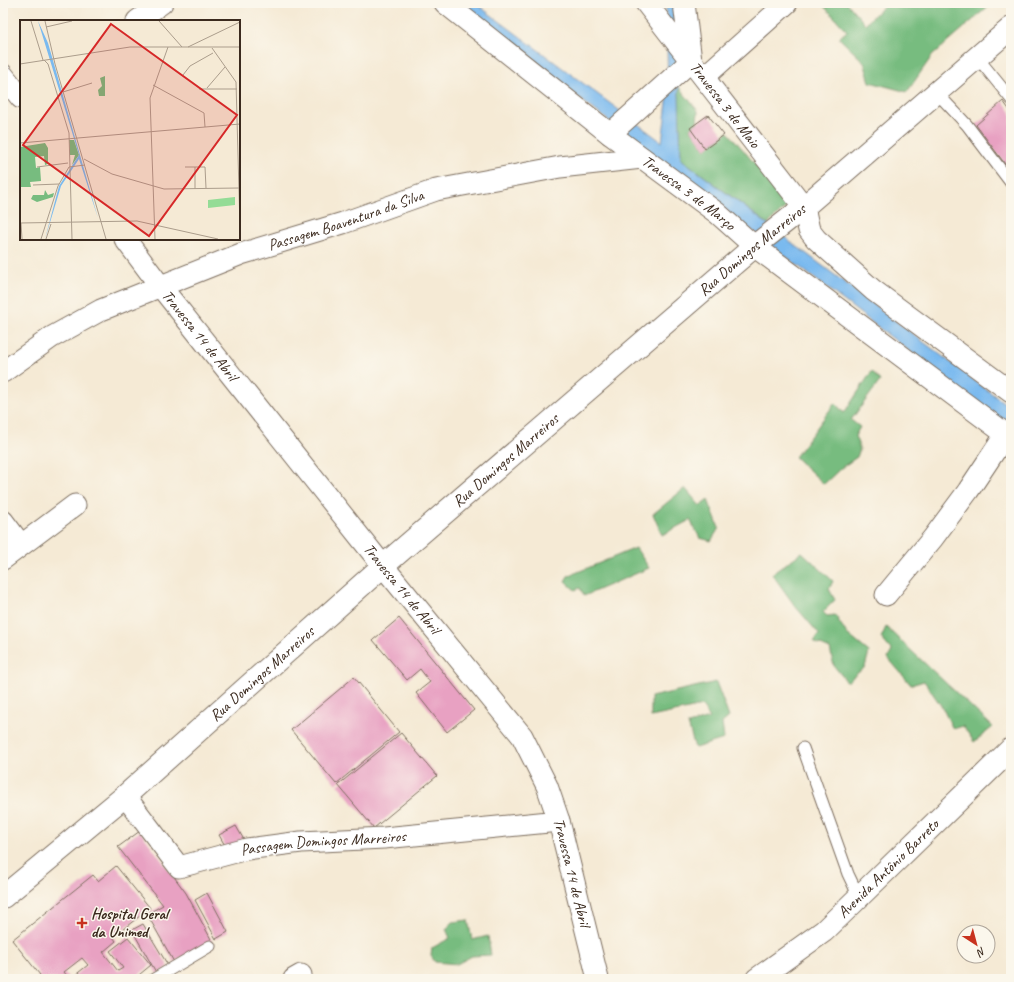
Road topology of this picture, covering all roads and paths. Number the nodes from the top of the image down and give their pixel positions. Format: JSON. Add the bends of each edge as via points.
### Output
{"nodes":[{"id":1,"x":162,"y":3,"type":"edge"},
{"id":2,"x":445,"y":3,"type":"edge"},
{"id":3,"x":646,"y":3,"type":"edge"},
{"id":4,"x":684,"y":3,"type":"edge"},
{"id":5,"x":787,"y":3,"type":"edge"},
{"id":6,"x":138,"y":20,"type":"edge"},
{"id":7,"x":1011,"y":28,"type":"edge"},
{"id":8,"x":978,"y":57,"type":"junction"},
{"id":9,"x":680,"y":66,"type":"junction"},
{"id":10,"x":3,"y":75,"type":"edge"},
{"id":11,"x":704,"y":77,"type":"junction"},
{"id":12,"x":936,"y":92,"type":"junction"},
{"id":13,"x":15,"y":94,"type":"edge"},
{"id":14,"x":1011,"y":99,"type":"edge"},
{"id":15,"x":619,"y":126,"type":"junction"},
{"id":16,"x":642,"y":158,"type":"junction"},
{"id":17,"x":1011,"y":183,"type":"edge"},
{"id":18,"x":800,"y":210,"type":"junction"},
{"id":19,"x":126,"y":240,"type":"edge"},
{"id":20,"x":755,"y":245,"type":"junction"},
{"id":21,"x":161,"y":287,"type":"junction"},
{"id":22,"x":3,"y":372,"type":"edge"},
{"id":23,"x":1011,"y":392,"type":"edge"},
{"id":24,"x":1009,"y":436,"type":"edge"},
{"id":25,"x":75,"y":505,"type":"dead end"},
{"id":26,"x":3,"y":521,"type":"edge"},
{"id":27,"x":21,"y":545,"type":"junction"},
{"id":28,"x":3,"y":559,"type":"edge"},
{"id":29,"x":383,"y":566,"type":"junction"},
{"id":30,"x":886,"y":595,"type":"dead end"},
{"id":31,"x":803,"y":748,"type":"dead end"},
{"id":32,"x":1011,"y":749,"type":"edge"},
{"id":33,"x":125,"y":796,"type":"junction"},
{"id":34,"x":559,"y":821,"type":"junction"},
{"id":35,"x":3,"y":897,"type":"edge"},
{"id":36,"x":859,"y":897,"type":"junction"},
{"id":37,"x":210,"y":946,"type":"dead end"},
{"id":38,"x":596,"y":976,"type":"edge"},
{"id":39,"x":154,"y":979,"type":"edge"},
{"id":40,"x":757,"y":979,"type":"edge"}],
"edges":[{"from":1,"to":6,"type":"street"},
{"from":2,"to":15,"type":"street","name":"Travessa 3 de Março"},
{"from":3,"to":9,"type":"street","name":"Travessa 3 de Maio"},
{"from":4,"to":9,"type":"street"},
{"from":5,"to":11,"type":"street"},
{"from":7,"to":8,"type":"street","name":"Rua Domingos Marreiros"},
{"from":8,"to":12,"type":"street","name":"Rua Domingos Marreiros"},
{"from":8,"to":14,"type":"lane"},
{"from":9,"to":11,"type":"street","name":"Travessa 3 de Maio"},
{"from":9,"to":15,"type":"street"},
{"from":10,"to":13,"type":"street"},
{"from":11,"to":18,"type":"street","name":"Travessa 3 de Maio"},
{"from":12,"to":17,"type":"lane","via":[[967,125]]},
{"from":12,"to":18,"type":"street","name":"Rua Domingos Marreiros"},
{"from":15,"to":16,"type":"street","name":"Travessa 3 de Março"},
{"from":16,"to":20,"type":"street","name":"Travessa 3 de Março"},
{"from":16,"to":21,"type":"street","name":"Passagem Boaventura da Silva","via":[[560,166],[436,190],[343,223],[241,254]]},
{"from":18,"to":20,"type":"street","name":"Rua Domingos Marreiros"},
{"from":18,"to":23,"type":"street","via":[[816,239],[873,290]]},
{"from":19,"to":21,"type":"street","name":"Travessa 14 de Abril"},
{"from":20,"to":24,"type":"street","name":"Travessa 3 de Março"},
{"from":20,"to":29,"type":"street","name":"Rua Domingos Marreiros"},
{"from":21,"to":22,"type":"street","name":"Passagem Boaventura da Silva","via":[[101,310],[52,337]]},
{"from":21,"to":29,"type":"street","name":"Travessa 14 de Abril"},
{"from":24,"to":30,"type":"street","via":[[934,538]]},
{"from":25,"to":27,"type":"street"},
{"from":26,"to":27,"type":"street"},
{"from":27,"to":28,"type":"street"},
{"from":29,"to":33,"type":"street","name":"Rua Domingos Marreiros"},
{"from":29,"to":34,"type":"street","name":"Travessa 14 de Abril","via":[[522,736],[547,786]]},
{"from":31,"to":36,"type":"lane","via":[[848,874]]},
{"from":32,"to":36,"type":"street","name":"Avenida Antônio Barreto"},
{"from":33,"to":34,"type":"street","name":"Passagem Domingos Marreiros","via":[[178,867],[247,849],[301,842],[384,838]]},
{"from":33,"to":35,"type":"street","name":"Rua Domingos Marreiros"},
{"from":34,"to":38,"type":"street","name":"Travessa 14 de Abril"},
{"from":36,"to":40,"type":"street","name":"Avenida Antônio Barreto","via":[[824,931]]},
{"from":37,"to":39,"type":"lane"}]}
